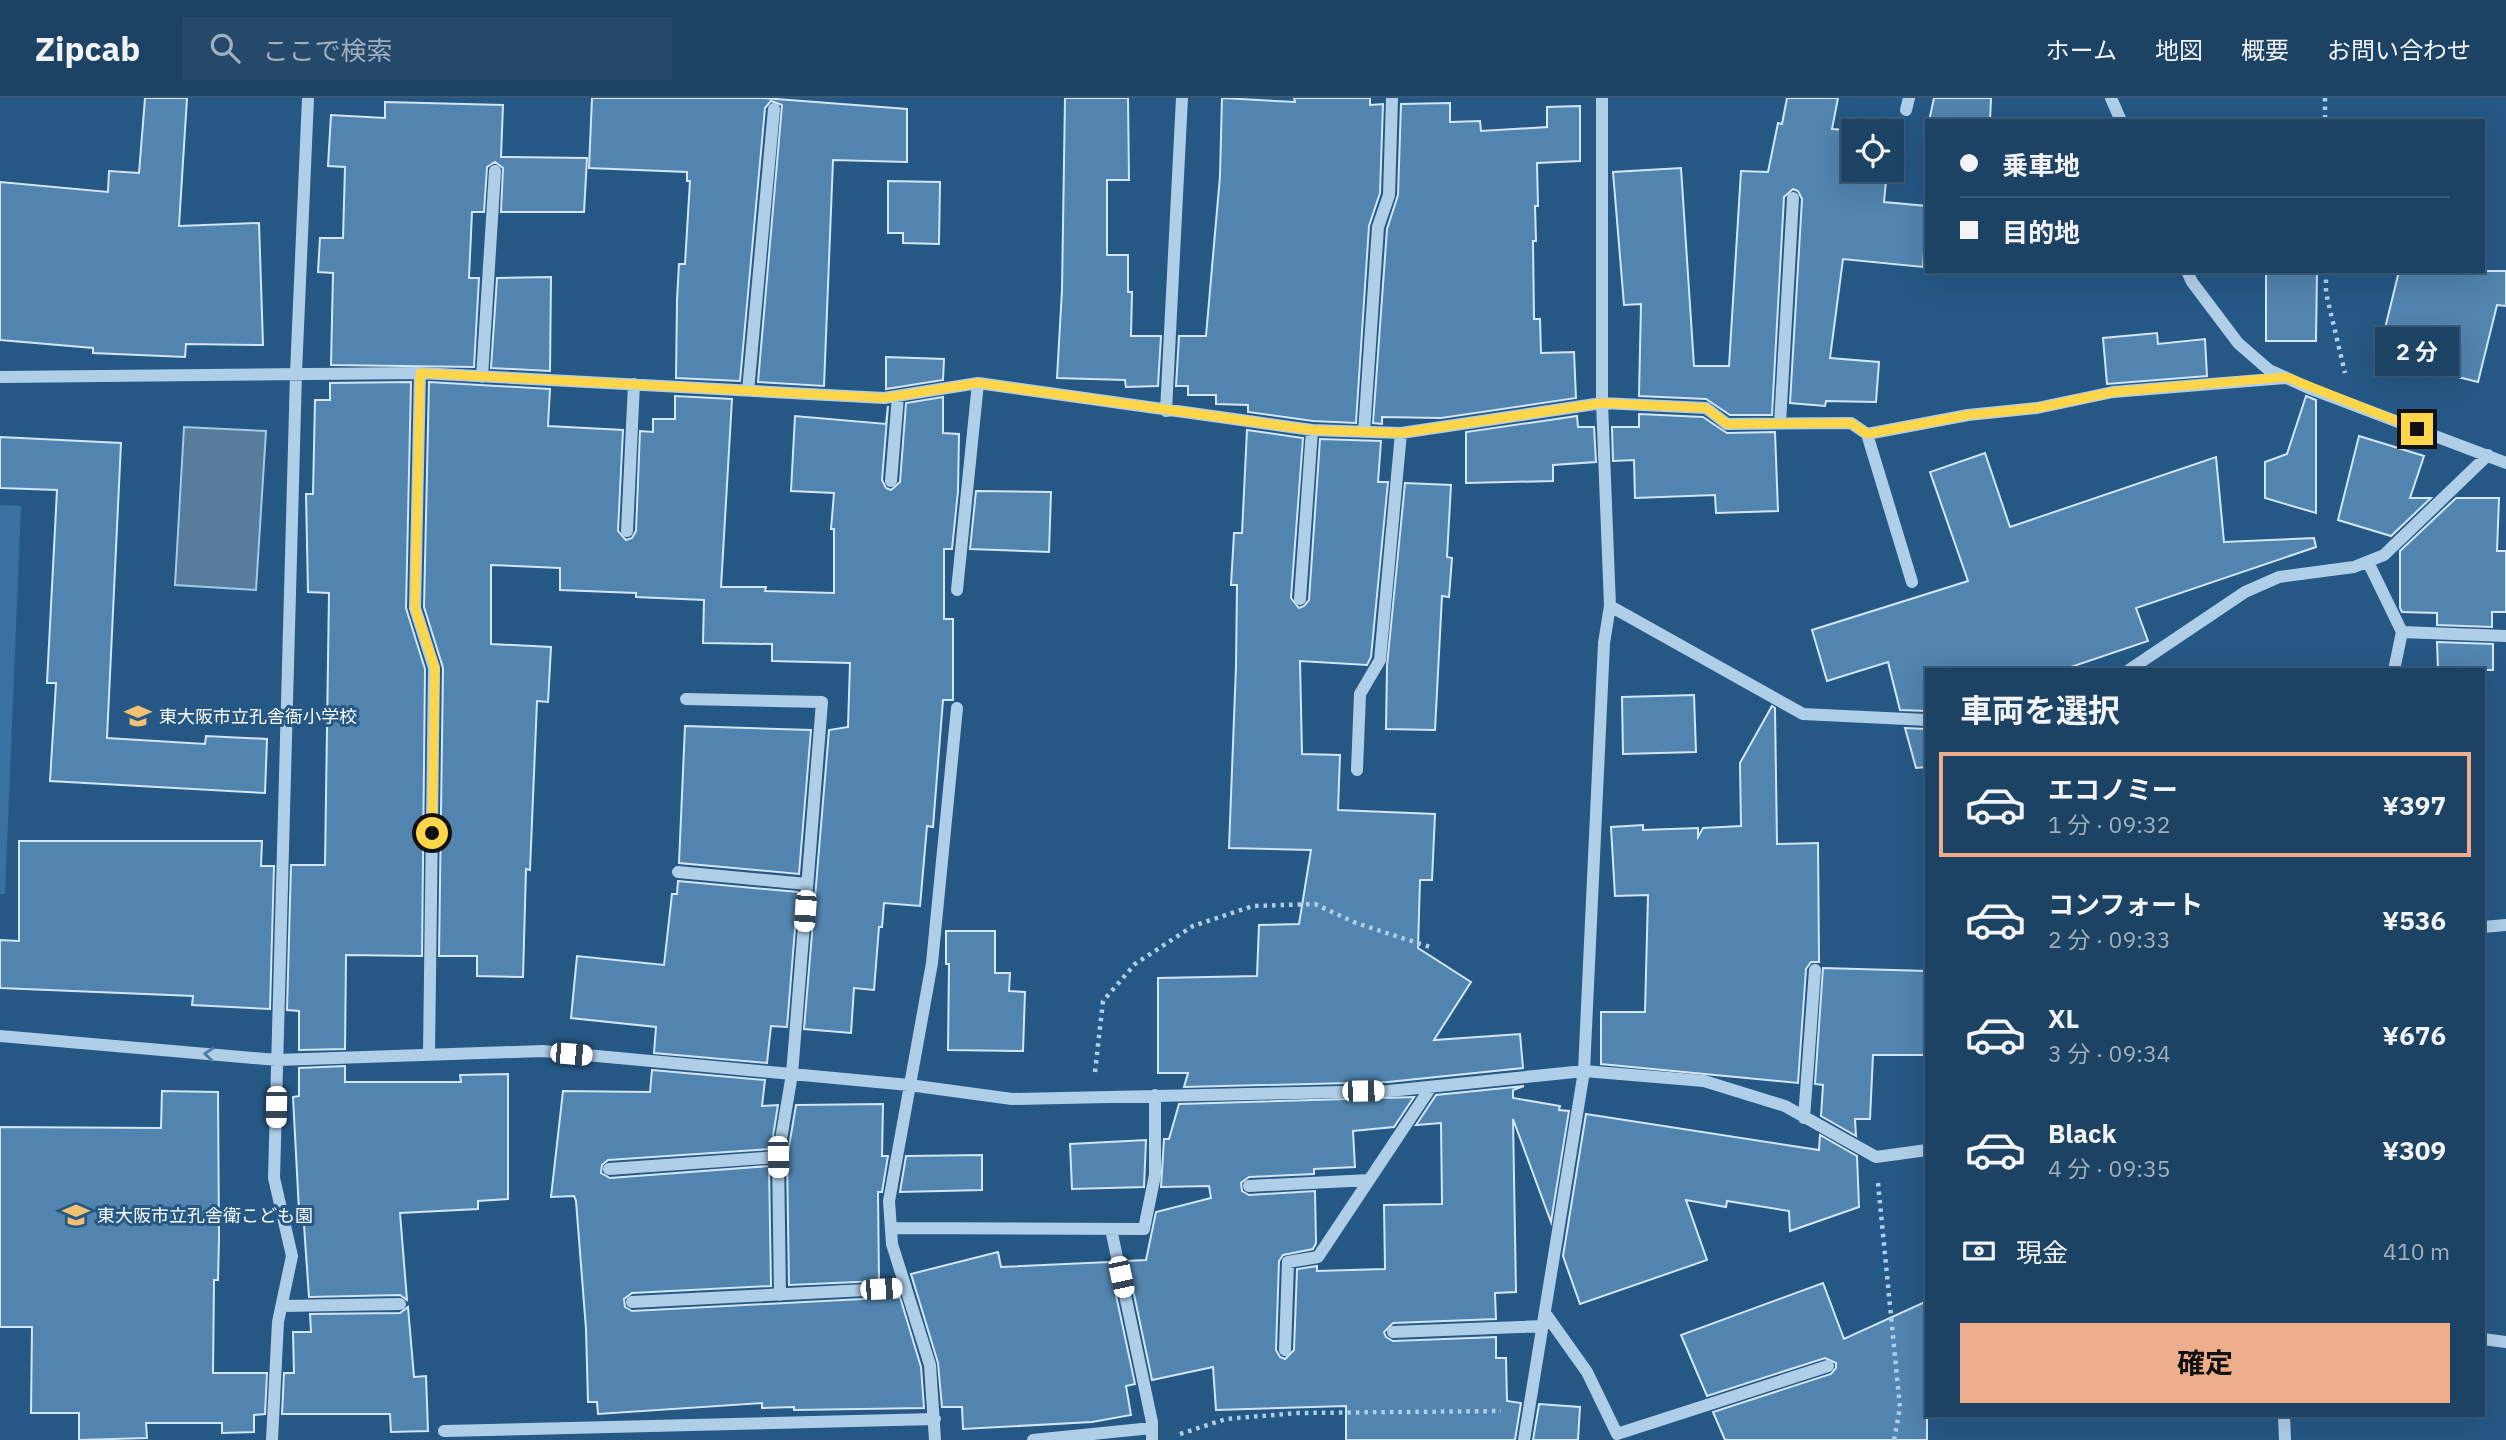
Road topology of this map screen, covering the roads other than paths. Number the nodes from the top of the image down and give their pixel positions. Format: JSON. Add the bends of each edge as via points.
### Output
{"nodes":[{"id":1,"x":308,"y":98,"type":"edge"},
{"id":2,"x":1182,"y":98,"type":"edge"},
{"id":3,"x":1392,"y":98,"type":"edge"},
{"id":4,"x":1602,"y":98,"type":"edge"},
{"id":5,"x":2111,"y":98,"type":"edge"},
{"id":6,"x":774,"y":109,"type":"dead end"},
{"id":7,"x":2120,"y":119,"type":"edge"},
{"id":8,"x":495,"y":171,"type":"dead end"},
{"id":9,"x":1793,"y":198,"type":"dead end"},
{"id":10,"x":2188,"y":273,"type":"edge"},
{"id":11,"x":296,"y":373,"type":"junction"},
{"id":12,"x":420,"y":373,"type":"junction"},
{"id":13,"x":0,"y":377,"type":"edge"},
{"id":14,"x":482,"y":377,"type":"junction"},
{"id":15,"x":2286,"y":377,"type":"junction"},
{"id":16,"x":978,"y":383,"type":"junction"},
{"id":17,"x":634,"y":384,"type":"junction"},
{"id":18,"x":748,"y":391,"type":"junction"},
{"id":19,"x":898,"y":396,"type":"junction"},
{"id":20,"x":1602,"y":403,"type":"junction"},
{"id":21,"x":1166,"y":411,"type":"junction"},
{"id":22,"x":1780,"y":423,"type":"junction"},
{"id":23,"x":1312,"y":430,"type":"junction"},
{"id":24,"x":1364,"y":432,"type":"junction"},
{"id":25,"x":1401,"y":433,"type":"junction"},
{"id":26,"x":1867,"y":434,"type":"junction"},
{"id":27,"x":2487,"y":456,"type":"junction"},
{"id":28,"x":2506,"y":463,"type":"edge"},
{"id":29,"x":891,"y":481,"type":"dead end"},
{"id":30,"x":627,"y":531,"type":"dead end"},
{"id":31,"x":2368,"y":562,"type":"junction"},
{"id":32,"x":1912,"y":582,"type":"dead end"},
{"id":33,"x":957,"y":590,"type":"dead end"},
{"id":34,"x":1300,"y":599,"type":"dead end"},
{"id":35,"x":1611,"y":606,"type":"junction"},
{"id":36,"x":2402,"y":632,"type":"junction"},
{"id":37,"x":2506,"y":636,"type":"edge"},
{"id":38,"x":2132,"y":668,"type":"edge"},
{"id":39,"x":2394,"y":668,"type":"edge"},
{"id":40,"x":686,"y":699,"type":"dead end"},
{"id":41,"x":957,"y":708,"type":"dead end"},
{"id":42,"x":1925,"y":720,"type":"edge"},
{"id":43,"x":1357,"y":769,"type":"dead end"},
{"id":44,"x":678,"y":872,"type":"dead end"},
{"id":45,"x":807,"y":884,"type":"junction"},
{"id":46,"x":2506,"y":925,"type":"edge"},
{"id":47,"x":2485,"y":926,"type":"edge"},
{"id":48,"x":1815,"y":970,"type":"dead end"},
{"id":49,"x":0,"y":1036,"type":"edge"},
{"id":50,"x":429,"y":1053,"type":"junction"},
{"id":51,"x":277,"y":1060,"type":"junction"},
{"id":52,"x":1584,"y":1071,"type":"junction"},
{"id":53,"x":792,"y":1074,"type":"junction"},
{"id":54,"x":909,"y":1085,"type":"junction"},
{"id":55,"x":1431,"y":1087,"type":"junction"},
{"id":56,"x":1155,"y":1096,"type":"junction"},
{"id":57,"x":1804,"y":1118,"type":"junction"},
{"id":58,"x":1925,"y":1150,"type":"edge"},
{"id":59,"x":778,"y":1157,"type":"junction"},
{"id":60,"x":609,"y":1169,"type":"dead end"},
{"id":61,"x":1369,"y":1180,"type":"junction"},
{"id":62,"x":1249,"y":1185,"type":"dead end"},
{"id":63,"x":891,"y":1228,"type":"junction"},
{"id":64,"x":1111,"y":1229,"type":"junction"},
{"id":65,"x":906,"y":1288,"type":"junction"},
{"id":66,"x":780,"y":1295,"type":"junction"},
{"id":67,"x":632,"y":1302,"type":"dead end"},
{"id":68,"x":400,"y":1304,"type":"dead end"},
{"id":69,"x":282,"y":1306,"type":"junction"},
{"id":70,"x":1544,"y":1319,"type":"junction"},
{"id":71,"x":1393,"y":1332,"type":"dead end"},
{"id":72,"x":2485,"y":1339,"type":"edge"},
{"id":73,"x":2506,"y":1342,"type":"edge"},
{"id":74,"x":1285,"y":1350,"type":"dead end"},
{"id":75,"x":1828,"y":1366,"type":"dead end"},
{"id":76,"x":2284,"y":1417,"type":"edge"},
{"id":77,"x":936,"y":1419,"type":"junction"},
{"id":78,"x":444,"y":1431,"type":"dead end"},
{"id":79,"x":1152,"y":1434,"type":"edge"},
{"id":80,"x":272,"y":1440,"type":"edge"},
{"id":81,"x":934,"y":1440,"type":"edge"},
{"id":82,"x":1033,"y":1440,"type":"edge"},
{"id":83,"x":1524,"y":1440,"type":"edge"},
{"id":84,"x":2285,"y":1440,"type":"edge"}],
"edges":[{"from":1,"to":11,"type":"street"},
{"from":2,"to":21,"type":"street"},
{"from":3,"to":24,"type":"street","via":[[1389,195],[1378,227]]},
{"from":4,"to":20,"type":"street"},
{"from":5,"to":7,"type":"street"},
{"from":6,"to":18,"type":"street"},
{"from":8,"to":14,"type":"street"},
{"from":9,"to":22,"type":"street"},
{"from":10,"to":15,"type":"street","via":[[2238,343],[2270,370]]},
{"from":11,"to":12,"type":"street"},
{"from":11,"to":13,"type":"street"},
{"from":11,"to":51,"type":"street"},
{"from":12,"to":14,"type":"street"},
{"from":12,"to":50,"type":"street","via":[[415,608],[435,668]]},
{"from":14,"to":17,"type":"street"},
{"from":15,"to":26,"type":"street","via":[[2113,392]]},
{"from":15,"to":27,"type":"street"},
{"from":16,"to":19,"type":"street"},
{"from":16,"to":21,"type":"street"},
{"from":16,"to":33,"type":"street"},
{"from":17,"to":18,"type":"street"},
{"from":17,"to":30,"type":"street"},
{"from":18,"to":19,"type":"street"},
{"from":19,"to":29,"type":"street"},
{"from":20,"to":22,"type":"street","via":[[1706,408],[1727,424]]},
{"from":20,"to":25,"type":"street"},
{"from":20,"to":35,"type":"street"},
{"from":21,"to":23,"type":"street"},
{"from":22,"to":26,"type":"street","via":[[1851,423]]},
{"from":23,"to":24,"type":"street"},
{"from":23,"to":34,"type":"street"},
{"from":24,"to":25,"type":"street"},
{"from":25,"to":43,"type":"street","via":[[1380,660],[1360,694]]},
{"from":26,"to":32,"type":"street"},
{"from":27,"to":28,"type":"street"},
{"from":27,"to":31,"type":"street","via":[[2384,555]]},
{"from":31,"to":36,"type":"street"},
{"from":31,"to":38,"type":"street","via":[[2279,577],[2245,592]]},
{"from":35,"to":42,"type":"street","via":[[1803,714]]},
{"from":35,"to":52,"type":"street","via":[[1604,643]]},
{"from":36,"to":37,"type":"street"},
{"from":36,"to":39,"type":"street"},
{"from":40,"to":45,"type":"street","via":[[822,702]]},
{"from":41,"to":54,"type":"street","via":[[932,963]]},
{"from":44,"to":45,"type":"street"},
{"from":45,"to":53,"type":"street"},
{"from":46,"to":47,"type":"street"},
{"from":48,"to":57,"type":"street"},
{"from":51,"to":49,"type":"street","one_way":true},
{"from":50,"to":51,"type":"street"},
{"from":50,"to":53,"type":"street","via":[[544,1051]]},
{"from":51,"to":69,"type":"street","via":[[274,1178],[292,1256]]},
{"from":52,"to":55,"type":"street"},
{"from":52,"to":57,"type":"street","via":[[1704,1081],[1785,1106]]},
{"from":52,"to":70,"type":"street"},
{"from":53,"to":54,"type":"street"},
{"from":53,"to":59,"type":"street"},
{"from":54,"to":56,"type":"street","via":[[1012,1099]]},
{"from":54,"to":63,"type":"street","via":[[889,1201]]},
{"from":55,"to":56,"type":"street"},
{"from":55,"to":61,"type":"street"},
{"from":56,"to":64,"type":"street","via":[[1154,1175],[1144,1229]]},
{"from":57,"to":58,"type":"street","via":[[1876,1157]]},
{"from":59,"to":60,"type":"street"},
{"from":59,"to":66,"type":"street"},
{"from":61,"to":62,"type":"street"},
{"from":61,"to":74,"type":"street","via":[[1318,1257],[1288,1262]]},
{"from":63,"to":64,"type":"street"},
{"from":63,"to":65,"type":"street"},
{"from":64,"to":79,"type":"street"},
{"from":65,"to":66,"type":"street"},
{"from":65,"to":77,"type":"street","via":[[930,1365]]},
{"from":66,"to":67,"type":"street"},
{"from":68,"to":69,"type":"street"},
{"from":69,"to":80,"type":"street"},
{"from":70,"to":71,"type":"street"},
{"from":70,"to":75,"type":"street","via":[[1587,1372],[1617,1434]]},
{"from":70,"to":83,"type":"street"},
{"from":72,"to":73,"type":"street"},
{"from":76,"to":84,"type":"street"},
{"from":77,"to":78,"type":"street"},
{"from":77,"to":81,"type":"street"},
{"from":79,"to":82,"type":"street"}]}
